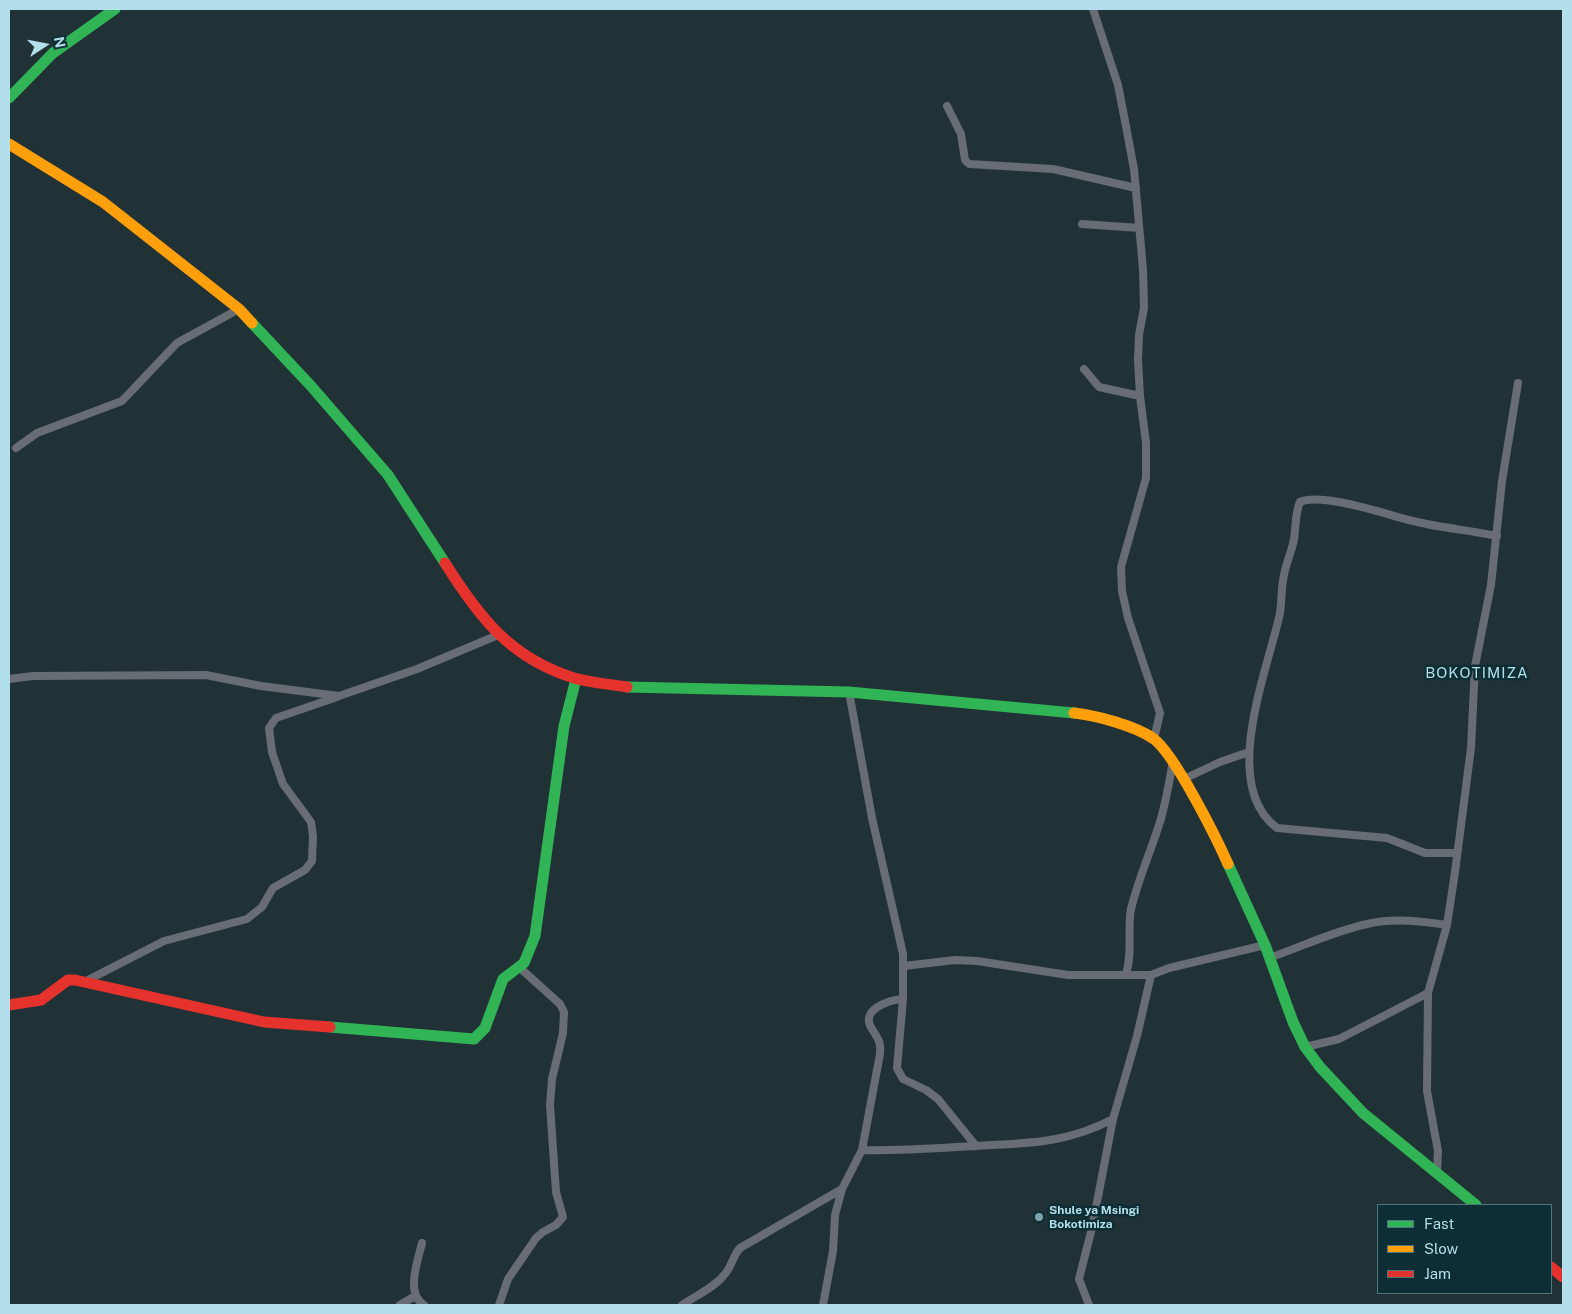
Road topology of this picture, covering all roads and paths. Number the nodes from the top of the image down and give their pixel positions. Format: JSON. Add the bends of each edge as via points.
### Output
{"nodes":[{"id":1,"x":115,"y":9,"type":"edge"},
{"id":2,"x":1093,"y":9,"type":"edge"},
{"id":3,"x":9,"y":98,"type":"edge"},
{"id":4,"x":947,"y":106,"type":"dead end"},
{"id":5,"x":9,"y":144,"type":"edge"},
{"id":6,"x":1136,"y":188,"type":"junction"},
{"id":7,"x":1082,"y":224,"type":"dead end"},
{"id":8,"x":1140,"y":228,"type":"junction"},
{"id":9,"x":239,"y":309,"type":"junction"},
{"id":10,"x":1084,"y":369,"type":"dead end"},
{"id":11,"x":1518,"y":383,"type":"dead end"},
{"id":12,"x":1140,"y":396,"type":"junction"},
{"id":13,"x":16,"y":448,"type":"dead end"},
{"id":14,"x":1497,"y":536,"type":"junction"},
{"id":15,"x":498,"y":635,"type":"junction"},
{"id":16,"x":9,"y":679,"type":"edge"},
{"id":17,"x":576,"y":679,"type":"junction"},
{"id":18,"x":849,"y":692,"type":"junction"},
{"id":19,"x":339,"y":696,"type":"junction"},
{"id":20,"x":1154,"y":739,"type":"junction"},
{"id":21,"x":1249,"y":752,"type":"junction"},
{"id":22,"x":1173,"y":761,"type":"junction"},
{"id":23,"x":1184,"y":779,"type":"junction"},
{"id":24,"x":1457,"y":852,"type":"junction"},
{"id":25,"x":1447,"y":926,"type":"junction"},
{"id":26,"x":1265,"y":946,"type":"junction"},
{"id":27,"x":1269,"y":958,"type":"junction"},
{"id":28,"x":904,"y":966,"type":"junction"},
{"id":29,"x":520,"y":968,"type":"junction"},
{"id":30,"x":1126,"y":974,"type":"junction"},
{"id":31,"x":1151,"y":974,"type":"junction"},
{"id":32,"x":84,"y":982,"type":"junction"},
{"id":33,"x":1428,"y":993,"type":"junction"},
{"id":34,"x":903,"y":999,"type":"junction"},
{"id":35,"x":9,"y":1004,"type":"edge"},
{"id":36,"x":1305,"y":1047,"type":"junction"},
{"id":37,"x":1113,"y":1119,"type":"junction"},
{"id":38,"x":976,"y":1146,"type":"junction"},
{"id":39,"x":862,"y":1150,"type":"junction"},
{"id":40,"x":1437,"y":1173,"type":"junction"},
{"id":41,"x":842,"y":1189,"type":"junction"},
{"id":42,"x":1475,"y":1204,"type":"edge"},
{"id":43,"x":422,"y":1243,"type":"dead end"},
{"id":44,"x":1552,"y":1268,"type":"edge"},
{"id":45,"x":1563,"y":1277,"type":"edge"},
{"id":46,"x":415,"y":1296,"type":"junction"},
{"id":47,"x":400,"y":1305,"type":"edge"},
{"id":48,"x":424,"y":1305,"type":"edge"},
{"id":49,"x":499,"y":1305,"type":"edge"},
{"id":50,"x":682,"y":1305,"type":"edge"},
{"id":51,"x":822,"y":1305,"type":"edge"},
{"id":52,"x":1089,"y":1305,"type":"edge"}],
"edges":[{"from":1,"to":3,"type":"street","via":[[52,53]]},
{"from":2,"to":6,"type":"street","via":[[1118,85]]},
{"from":4,"to":6,"type":"street","via":[[961,134],[965,160],[969,164],[1053,170]]},
{"from":5,"to":9,"type":"street","via":[[103,202]]},
{"from":6,"to":8,"type":"street"},
{"from":7,"to":8,"type":"street"},
{"from":8,"to":12,"type":"street","via":[[1144,292],[1138,360]]},
{"from":9,"to":13,"type":"street","via":[[177,343],[122,401],[36,433]]},
{"from":9,"to":15,"type":"street","via":[[388,475],[461,589]]},
{"from":10,"to":12,"type":"street","via":[[1099,387]]},
{"from":11,"to":14,"type":"street","via":[[1502,481]]},
{"from":12,"to":20,"type":"street","via":[[1146,478],[1122,567],[1122,591],[1160,713]]},
{"from":14,"to":21,"type":"street","via":[[1311,498],[1300,502],[1276,629],[1257,694]]},
{"from":14,"to":24,"type":"street","via":[[1492,585],[1475,666],[1471,748]]},
{"from":15,"to":17,"type":"street","via":[[554,671]]},
{"from":15,"to":19,"type":"street","via":[[417,669]]},
{"from":16,"to":19,"type":"street","via":[[33,676],[206,675]]},
{"from":17,"to":18,"type":"street","via":[[630,687]]},
{"from":17,"to":29,"type":"street","via":[[571,689],[547,834],[543,892],[533,936]]},
{"from":18,"to":20,"type":"street","via":[[1081,714],[1125,726]]},
{"from":18,"to":28,"type":"street"},
{"from":19,"to":32,"type":"street","via":[[276,718],[269,728],[272,752],[283,784],[310,822],[312,861],[305,870],[273,888],[262,907],[247,919],[164,941]]},
{"from":20,"to":22,"type":"street"},
{"from":21,"to":23,"type":"street"},
{"from":21,"to":24,"type":"street","via":[[1254,799],[1268,822],[1277,828],[1387,838],[1425,853]]},
{"from":22,"to":23,"type":"street"},
{"from":22,"to":30,"type":"street","via":[[1159,825],[1131,909]]},
{"from":23,"to":26,"type":"street","via":[[1222,850]]},
{"from":24,"to":25,"type":"street"},
{"from":25,"to":27,"type":"street","via":[[1394,920],[1366,924]]},
{"from":25,"to":33,"type":"street"},
{"from":26,"to":27,"type":"street"},
{"from":26,"to":31,"type":"street"},
{"from":27,"to":36,"type":"street"},
{"from":28,"to":30,"type":"street","via":[[955,960],[990,962],[1068,975]]},
{"from":28,"to":34,"type":"street"},
{"from":29,"to":32,"type":"street","via":[[503,979],[485,1028],[474,1039],[468,1040],[264,1022]]},
{"from":29,"to":49,"type":"street","via":[[560,1004],[564,1012],[550,1105],[556,1192],[563,1217],[536,1238],[508,1279]]},
{"from":30,"to":31,"type":"street"},
{"from":31,"to":37,"type":"street"},
{"from":32,"to":35,"type":"street","via":[[68,980],[41,1000]]},
{"from":33,"to":36,"type":"street","via":[[1339,1039]]},
{"from":33,"to":40,"type":"street","via":[[1426,1082],[1438,1151]]},
{"from":34,"to":38,"type":"street","via":[[897,1062],[899,1074],[938,1100]]},
{"from":34,"to":39,"type":"street","via":[[883,1004],[873,1010],[869,1019],[881,1045]]},
{"from":36,"to":40,"type":"street","via":[[1363,1113]]},
{"from":37,"to":38,"type":"street","via":[[1066,1138],[1037,1144]]},
{"from":37,"to":52,"type":"street","via":[[1079,1279]]},
{"from":38,"to":39,"type":"street","via":[[913,1151]]},
{"from":39,"to":41,"type":"street"},
{"from":40,"to":42,"type":"street"},
{"from":41,"to":50,"type":"street","via":[[740,1248],[719,1281]]},
{"from":41,"to":51,"type":"street"},
{"from":43,"to":46,"type":"street","via":[[414,1282]]},
{"from":44,"to":45,"type":"street"},
{"from":46,"to":47,"type":"street"},
{"from":46,"to":48,"type":"street"}]}
